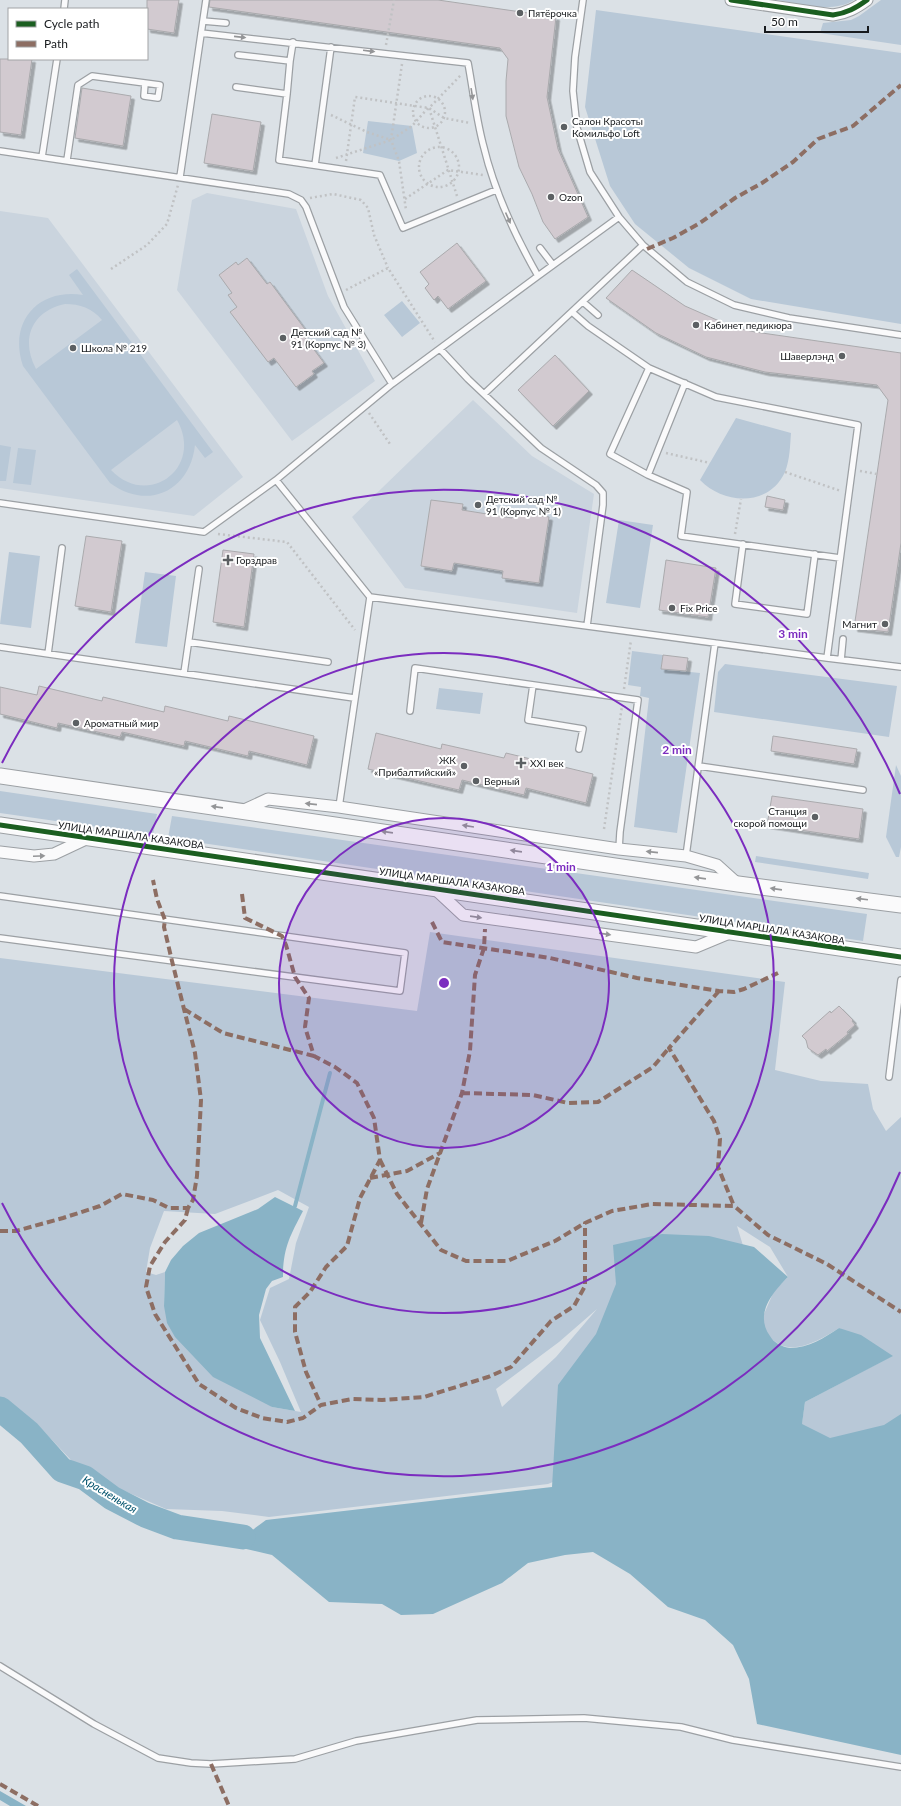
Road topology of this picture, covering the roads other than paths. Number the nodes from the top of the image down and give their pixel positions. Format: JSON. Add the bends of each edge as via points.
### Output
{"nodes":[{"id":1,"x":206,"y":0,"type":"edge"},
{"id":2,"x":583,"y":0,"type":"edge"},
{"id":3,"x":731,"y":0,"type":"edge"},
{"id":4,"x":867,"y":0,"type":"edge"},
{"id":5,"x":203,"y":21,"type":"junction"},
{"id":6,"x":226,"y":23,"type":"dead end"},
{"id":7,"x":201,"y":33,"type":"junction"},
{"id":8,"x":293,"y":42,"type":"junction"},
{"id":9,"x":331,"y":47,"type":"junction"},
{"id":10,"x":238,"y":55,"type":"dead end"},
{"id":11,"x":57,"y":60,"type":"edge"},
{"id":12,"x":290,"y":61,"type":"junction"},
{"id":13,"x":145,"y":83,"type":"dead end"},
{"id":14,"x":236,"y":87,"type":"dead end"},
{"id":15,"x":286,"y":94,"type":"junction"},
{"id":16,"x":0,"y":151,"type":"edge"},
{"id":17,"x":42,"y":157,"type":"junction"},
{"id":18,"x":67,"y":160,"type":"junction"},
{"id":19,"x":315,"y":165,"type":"junction"},
{"id":20,"x":180,"y":177,"type":"junction"},
{"id":21,"x":496,"y":190,"type":"junction"},
{"id":22,"x":619,"y":217,"type":"junction"},
{"id":23,"x":642,"y":245,"type":"junction"},
{"id":24,"x":540,"y":248,"type":"dead end"},
{"id":25,"x":553,"y":265,"type":"junction"},
{"id":26,"x":538,"y":276,"type":"junction"},
{"id":27,"x":583,"y":302,"type":"junction"},
{"id":28,"x":572,"y":312,"type":"junction"},
{"id":29,"x":598,"y":315,"type":"dead end"},
{"id":30,"x":901,"y":335,"type":"edge"},
{"id":31,"x":440,"y":349,"type":"junction"},
{"id":32,"x":649,"y":368,"type":"junction"},
{"id":33,"x":685,"y":383,"type":"junction"},
{"id":34,"x":392,"y":384,"type":"junction"},
{"id":35,"x":484,"y":394,"type":"junction"},
{"id":36,"x":648,"y":474,"type":"junction"},
{"id":37,"x":276,"y":480,"type":"junction"},
{"id":38,"x":0,"y":503,"type":"edge"},
{"id":39,"x":743,"y":544,"type":"junction"},
{"id":40,"x":62,"y":548,"type":"dead end"},
{"id":41,"x":815,"y":554,"type":"junction"},
{"id":42,"x":840,"y":558,"type":"junction"},
{"id":43,"x":199,"y":569,"type":"dead end"},
{"id":44,"x":370,"y":597,"type":"junction"},
{"id":45,"x":587,"y":626,"type":"junction"},
{"id":46,"x":843,"y":639,"type":"dead end"},
{"id":47,"x":189,"y":642,"type":"junction"},
{"id":48,"x":715,"y":643,"type":"junction"},
{"id":49,"x":0,"y":647,"type":"edge"},
{"id":50,"x":48,"y":654,"type":"junction"},
{"id":51,"x":827,"y":658,"type":"junction"},
{"id":52,"x":841,"y":660,"type":"junction"},
{"id":53,"x":328,"y":662,"type":"dead end"},
{"id":54,"x":901,"y":667,"type":"edge"},
{"id":55,"x":184,"y":673,"type":"junction"},
{"id":56,"x":533,"y":685,"type":"junction"},
{"id":57,"x":354,"y":698,"type":"junction"},
{"id":58,"x":410,"y":711,"type":"dead end"},
{"id":59,"x":579,"y":749,"type":"dead end"},
{"id":60,"x":699,"y":766,"type":"junction"},
{"id":61,"x":0,"y":776,"type":"edge"},
{"id":62,"x":863,"y":790,"type":"dead end"},
{"id":63,"x":339,"y":807,"type":"junction"},
{"id":64,"x":242,"y":811,"type":"junction"},
{"id":65,"x":0,"y":825,"type":"edge"},
{"id":66,"x":88,"y":838,"type":"junction"},
{"id":67,"x":619,"y":849,"type":"junction"},
{"id":68,"x":0,"y":852,"type":"edge"},
{"id":69,"x":686,"y":856,"type":"junction"},
{"id":70,"x":738,"y":884,"type":"junction"},
{"id":71,"x":434,"y":888,"type":"junction"},
{"id":72,"x":0,"y":896,"type":"edge"},
{"id":73,"x":901,"y":905,"type":"edge"},
{"id":74,"x":732,"y":932,"type":"junction"},
{"id":75,"x":0,"y":938,"type":"edge"},
{"id":76,"x":901,"y":957,"type":"edge"},
{"id":77,"x":901,"y":980,"type":"edge"},
{"id":78,"x":889,"y":1077,"type":"dead end"},
{"id":79,"x":0,"y":1666,"type":"edge"},
{"id":80,"x":901,"y":1767,"type":"edge"}],
"edges":[{"from":1,"to":5,"type":"lane"},
{"from":2,"to":22,"type":"lane","via":[[573,91],[577,128],[590,172]]},
{"from":3,"to":4,"type":"street","via":[[833,15],[855,9]]},
{"from":5,"to":6,"type":"lane"},
{"from":5,"to":7,"type":"lane"},
{"from":7,"to":8,"type":"lane","one_way":true},
{"from":7,"to":20,"type":"lane"},
{"from":8,"to":9,"type":"lane"},
{"from":8,"to":12,"type":"lane"},
{"from":9,"to":19,"type":"lane"},
{"from":9,"to":21,"type":"lane","one_way":true,"via":[[468,63],[478,125]]},
{"from":10,"to":12,"type":"lane"},
{"from":11,"to":17,"type":"lane"},
{"from":12,"to":15,"type":"lane"},
{"from":13,"to":18,"type":"lane","via":[[92,76],[78,85]]},
{"from":14,"to":15,"type":"lane"},
{"from":15,"to":19,"type":"lane","via":[[279,160]]},
{"from":16,"to":17,"type":"lane"},
{"from":17,"to":18,"type":"lane"},
{"from":18,"to":20,"type":"lane"},
{"from":19,"to":21,"type":"lane","via":[[380,175],[403,228]]},
{"from":20,"to":34,"type":"lane","via":[[289,194],[301,200],[306,207],[344,307]]},
{"from":21,"to":26,"type":"lane","one_way":true},
{"from":22,"to":23,"type":"lane"},
{"from":22,"to":25,"type":"lane"},
{"from":23,"to":27,"type":"lane"},
{"from":23,"to":30,"type":"lane","via":[[687,282],[734,305],[789,318]]},
{"from":24,"to":25,"type":"lane"},
{"from":25,"to":26,"type":"lane"},
{"from":26,"to":31,"type":"lane"},
{"from":27,"to":28,"type":"lane"},
{"from":27,"to":29,"type":"lane"},
{"from":28,"to":32,"type":"lane"},
{"from":28,"to":35,"type":"lane"},
{"from":31,"to":34,"type":"lane"},
{"from":31,"to":35,"type":"lane"},
{"from":32,"to":33,"type":"lane"},
{"from":32,"to":36,"type":"lane","via":[[610,454]]},
{"from":33,"to":36,"type":"lane"},
{"from":33,"to":42,"type":"lane","via":[[716,397],[858,425]]},
{"from":34,"to":37,"type":"lane"},
{"from":35,"to":45,"type":"lane","via":[[541,448],[596,485],[603,493]]},
{"from":36,"to":39,"type":"lane","via":[[687,492],[681,536]]},
{"from":37,"to":38,"type":"lane","via":[[204,532]]},
{"from":37,"to":44,"type":"lane"},
{"from":39,"to":41,"type":"lane"},
{"from":39,"to":41,"type":"lane","via":[[735,604],[807,614]]},
{"from":40,"to":50,"type":"lane"},
{"from":41,"to":42,"type":"lane"},
{"from":42,"to":51,"type":"lane"},
{"from":43,"to":47,"type":"lane"},
{"from":44,"to":45,"type":"lane"},
{"from":44,"to":57,"type":"lane"},
{"from":45,"to":48,"type":"lane"},
{"from":46,"to":52,"type":"lane"},
{"from":47,"to":53,"type":"lane"},
{"from":47,"to":55,"type":"lane"},
{"from":48,"to":51,"type":"lane"},
{"from":48,"to":60,"type":"lane"},
{"from":49,"to":50,"type":"lane"},
{"from":50,"to":55,"type":"lane"},
{"from":51,"to":52,"type":"lane"},
{"from":52,"to":54,"type":"lane"},
{"from":55,"to":57,"type":"lane"},
{"from":56,"to":58,"type":"lane","via":[[415,668]]},
{"from":56,"to":59,"type":"lane","via":[[528,720],[583,728]]},
{"from":56,"to":67,"type":"lane","via":[[638,700]]},
{"from":57,"to":63,"type":"lane"},
{"from":60,"to":62,"type":"lane"},
{"from":60,"to":69,"type":"lane"},
{"from":64,"to":61,"type":"street","one_way":true},
{"from":63,"to":64,"type":"street","one_way":true,"via":[[268,799]]},
{"from":67,"to":63,"type":"street","one_way":true},
{"from":70,"to":64,"type":"street","one_way":true},
{"from":65,"to":66,"type":"street","name":"УЛИЦА МАРШАЛА КАЗАКОВА"},
{"from":68,"to":66,"type":"street","one_way":true,"via":[[34,856],[54,854]]},
{"from":66,"to":71,"type":"street","name":"УЛИЦА МАРШАЛА КАЗАКОВА"},
{"from":69,"to":67,"type":"street","one_way":true},
{"from":69,"to":70,"type":"street","via":[[717,865]]},
{"from":73,"to":70,"type":"street","one_way":true},
{"from":71,"to":74,"type":"street","name":"УЛИЦА МАРШАЛА КАЗАКОВА"},
{"from":71,"to":74,"type":"street","one_way":true,"via":[[463,915],[696,947]]},
{"from":72,"to":75,"type":"lane","via":[[405,953],[400,991]]},
{"from":74,"to":76,"type":"street","name":"УЛИЦА МАРШАЛА КАЗАКОВА"},
{"from":77,"to":78,"type":"lane"},
{"from":79,"to":80,"type":"lane","via":[[94,1724],[158,1758],[192,1763],[295,1759],[356,1741],[477,1720],[584,1718],[680,1727],[733,1740]]}]}
